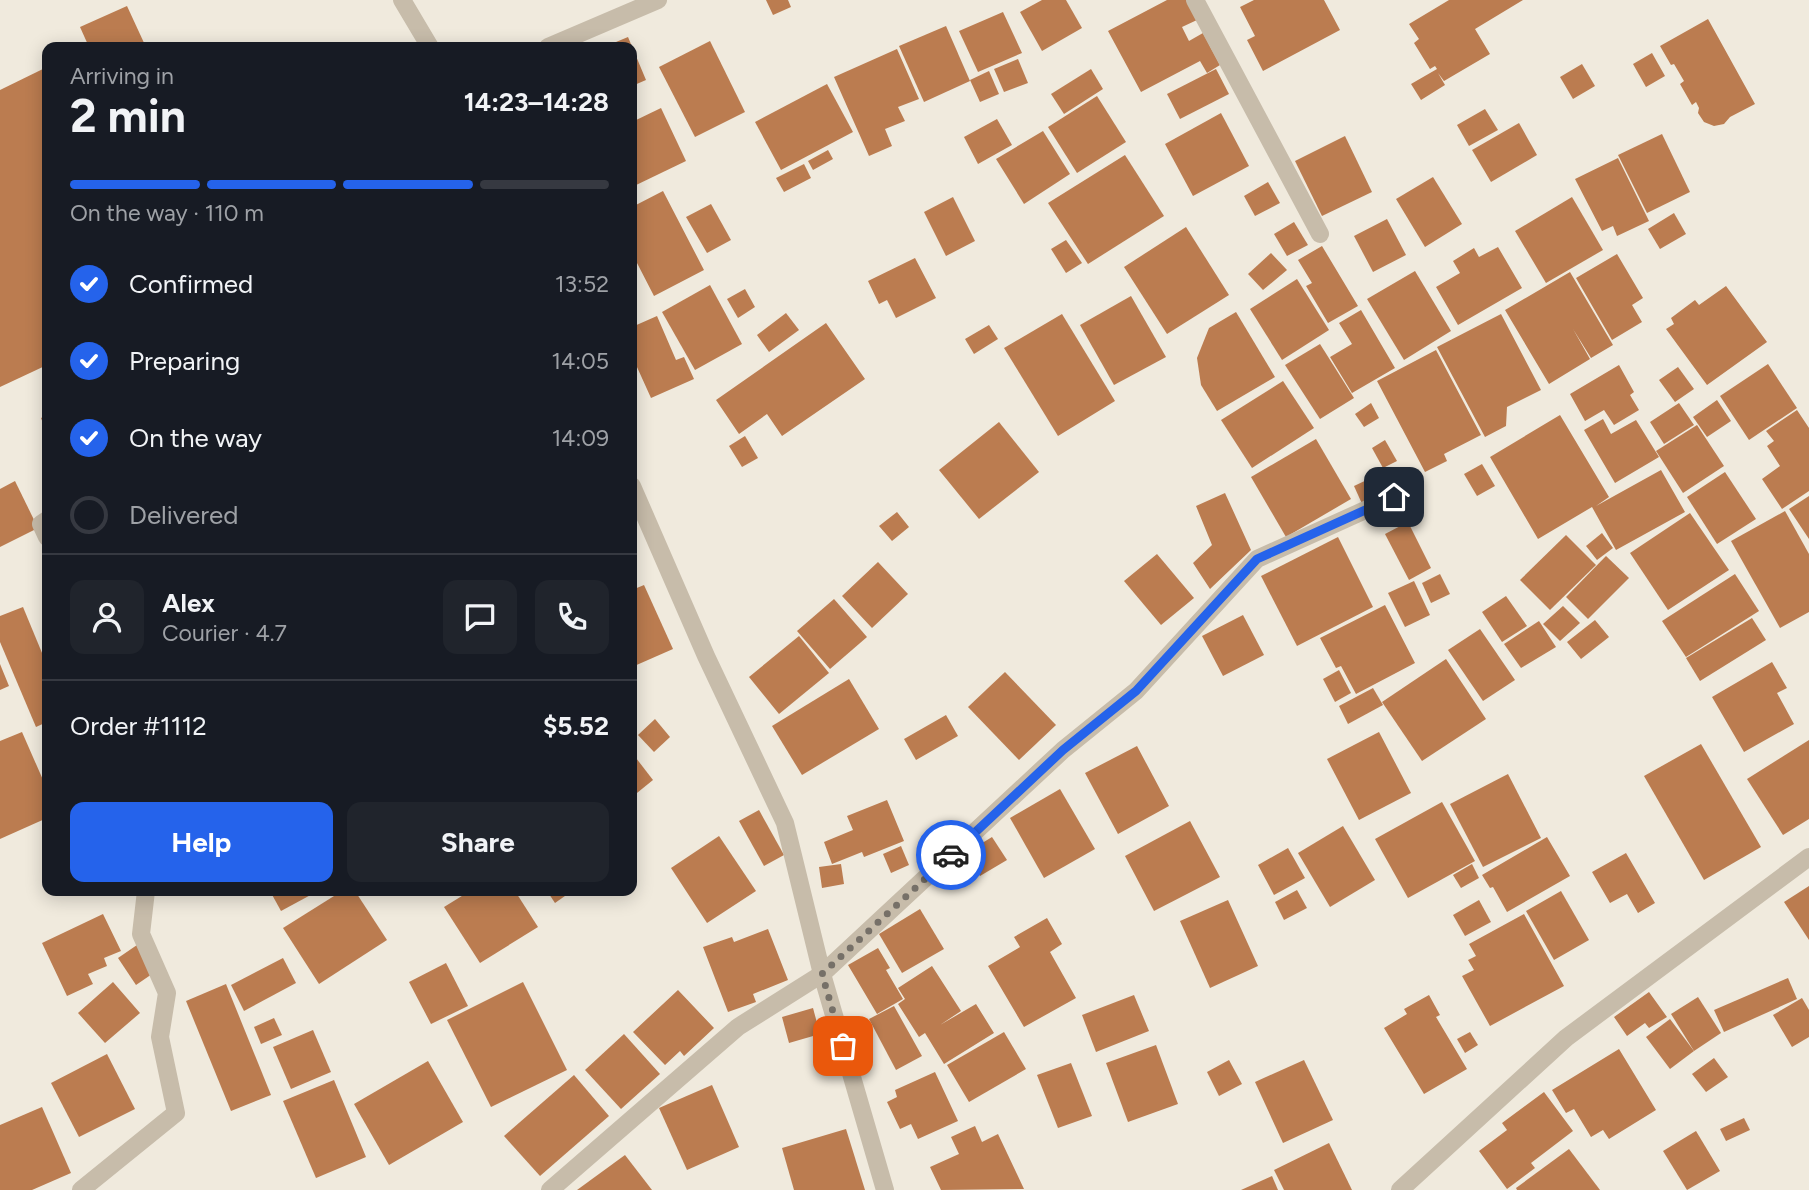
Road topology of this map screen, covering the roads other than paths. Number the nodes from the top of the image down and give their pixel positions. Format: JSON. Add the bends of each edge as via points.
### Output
{"nodes":[{"id":1,"x":402,"y":0,"type":"edge"},
{"id":2,"x":658,"y":0,"type":"edge"},
{"id":3,"x":1195,"y":0,"type":"edge"},
{"id":4,"x":427,"y":42,"type":"edge"},
{"id":5,"x":560,"y":42,"type":"edge"},
{"id":6,"x":1320,"y":234,"type":"dead end"},
{"id":7,"x":637,"y":497,"type":"edge"},
{"id":8,"x":1394,"y":497,"type":"dead end"},
{"id":9,"x":1809,"y":857,"type":"edge"},
{"id":10,"x":145,"y":896,"type":"edge"},
{"id":11,"x":822,"y":974,"type":"junction"},
{"id":12,"x":81,"y":1190,"type":"edge"},
{"id":13,"x":550,"y":1190,"type":"edge"},
{"id":14,"x":884,"y":1190,"type":"edge"},
{"id":15,"x":1400,"y":1190,"type":"edge"}],
"edges":[{"from":1,"to":4,"type":"street"},
{"from":2,"to":5,"type":"street"},
{"from":3,"to":6,"type":"street"},
{"from":7,"to":11,"type":"street","via":[[785,823]]},
{"from":8,"to":11,"type":"street","via":[[1257,559],[1136,691],[1063,750]]},
{"from":9,"to":15,"type":"street","via":[[1566,1038]]},
{"from":10,"to":12,"type":"street","via":[[141,934],[167,993],[160,1037],[176,1113]]},
{"from":11,"to":13,"type":"street","via":[[738,1027]]},
{"from":11,"to":14,"type":"street"}]}
